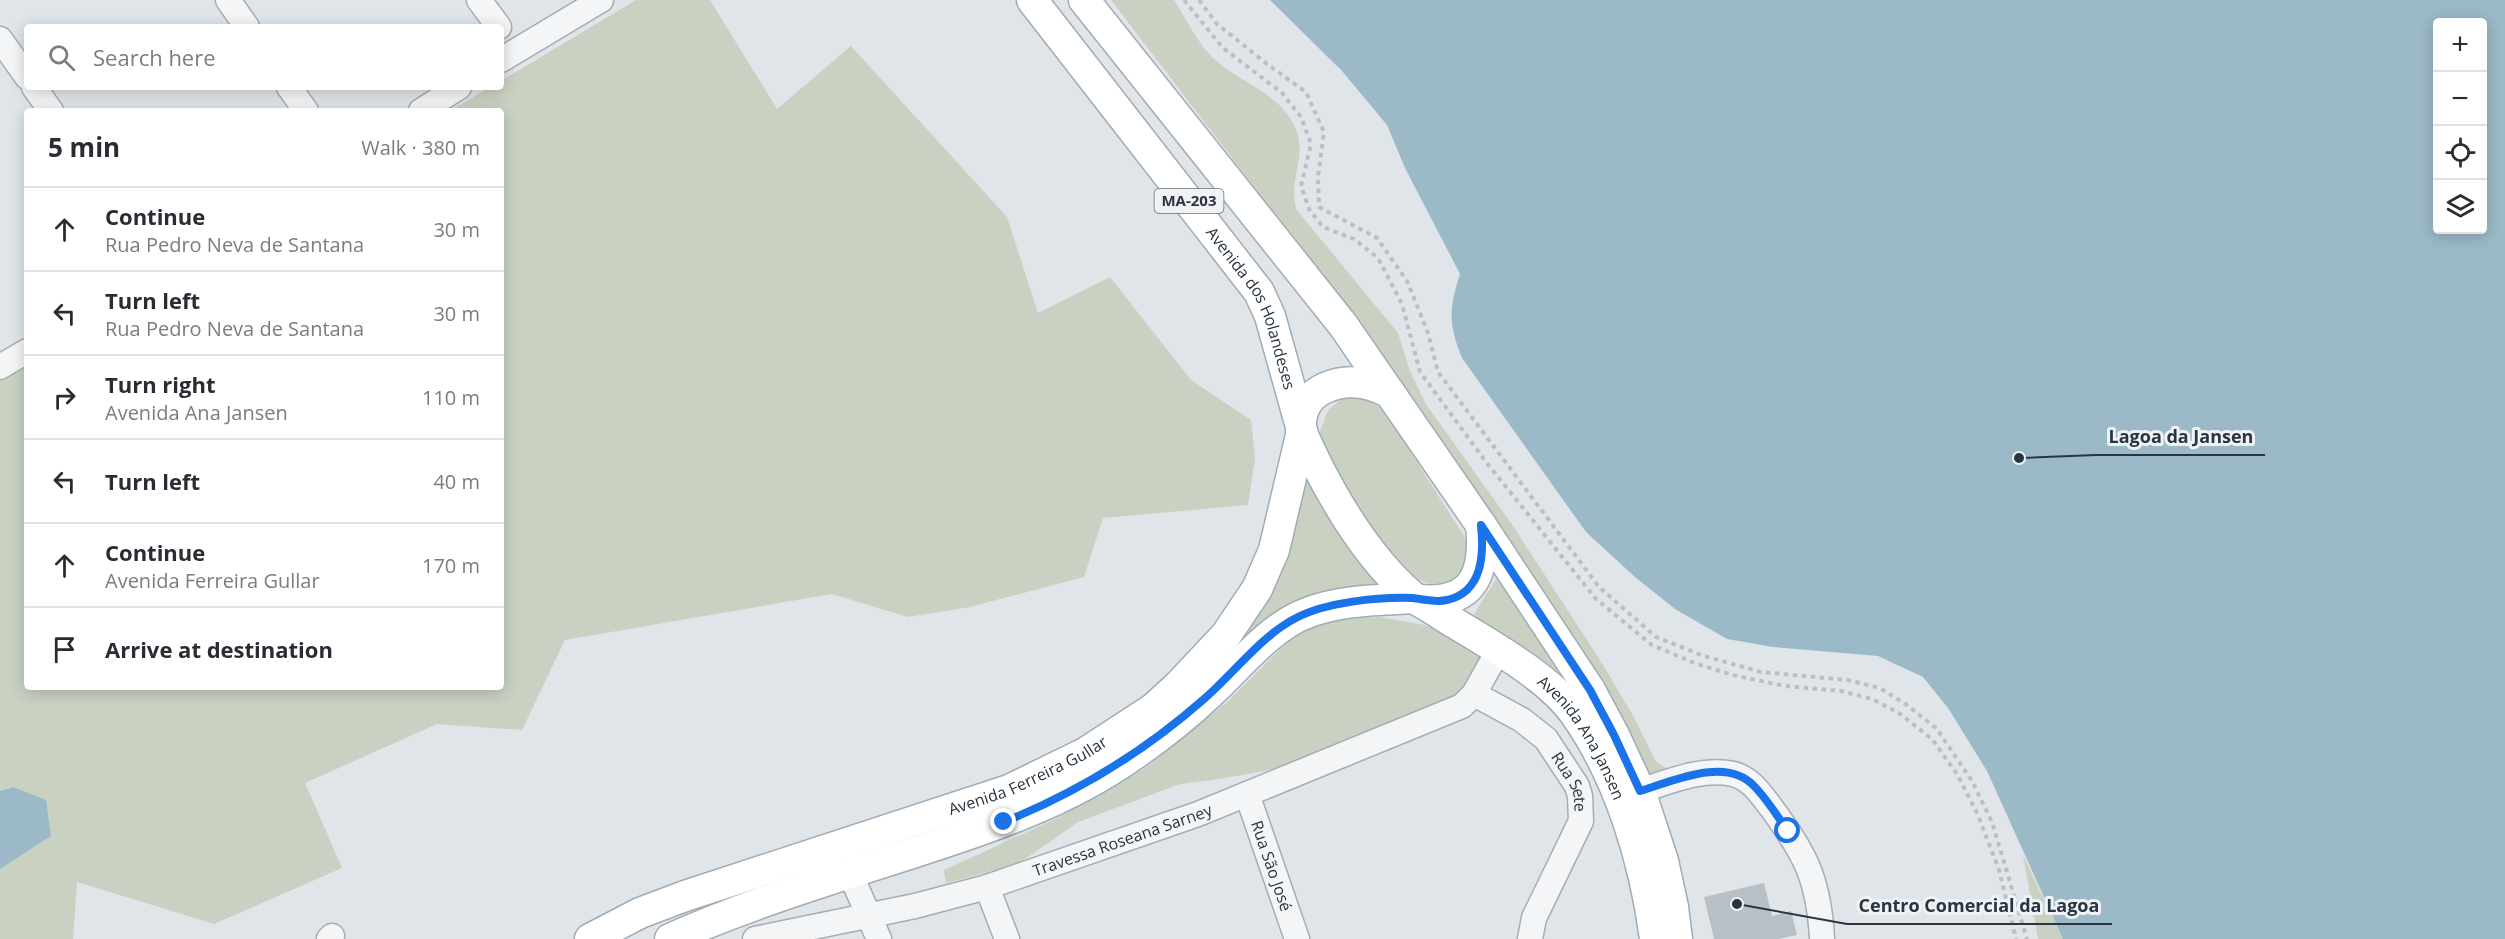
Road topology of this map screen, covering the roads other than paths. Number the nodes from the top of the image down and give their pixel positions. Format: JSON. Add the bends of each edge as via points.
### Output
{"nodes":[{"id":1,"x":228,"y":0,"type":"edge"},
{"id":2,"x":479,"y":0,"type":"edge"},
{"id":3,"x":601,"y":0,"type":"edge"},
{"id":4,"x":1032,"y":0,"type":"edge"},
{"id":5,"x":1067,"y":0,"type":"edge"},
{"id":6,"x":1084,"y":0,"type":"edge"},
{"id":7,"x":245,"y":24,"type":"edge"},
{"id":8,"x":497,"y":24,"type":"edge"},
{"id":9,"x":0,"y":39,"type":"edge"},
{"id":10,"x":508,"y":55,"type":"edge"},
{"id":11,"x":24,"y":73,"type":"edge"},
{"id":12,"x":36,"y":90,"type":"edge"},
{"id":13,"x":291,"y":90,"type":"edge"},
{"id":14,"x":454,"y":90,"type":"edge"},
{"id":15,"x":1157,"y":92,"type":"junction"},
{"id":16,"x":49,"y":108,"type":"edge"},
{"id":17,"x":304,"y":108,"type":"edge"},
{"id":18,"x":426,"y":108,"type":"edge"},
{"id":19,"x":24,"y":353,"type":"edge"},
{"id":20,"x":0,"y":367,"type":"edge"},
{"id":21,"x":1390,"y":393,"type":"junction"},
{"id":22,"x":1301,"y":429,"type":"junction"},
{"id":23,"x":1481,"y":525,"type":"junction"},
{"id":24,"x":1417,"y":599,"type":"junction"},
{"id":25,"x":1498,"y":651,"type":"junction"},
{"id":26,"x":1474,"y":694,"type":"junction"},
{"id":27,"x":1640,"y":791,"type":"junction"},
{"id":28,"x":1247,"y":794,"type":"junction"},
{"id":29,"x":876,"y":850,"type":"junction"},
{"id":30,"x":850,"y":873,"type":"junction"},
{"id":31,"x":987,"y":887,"type":"junction"},
{"id":32,"x":870,"y":916,"type":"junction"},
{"id":33,"x":790,"y":936,"type":"edge"},
{"id":34,"x":590,"y":939,"type":"edge"},
{"id":35,"x":670,"y":939,"type":"edge"},
{"id":36,"x":755,"y":939,"type":"edge"},
{"id":37,"x":879,"y":939,"type":"edge"},
{"id":38,"x":1007,"y":939,"type":"edge"},
{"id":39,"x":1297,"y":939,"type":"edge"},
{"id":40,"x":1530,"y":939,"type":"edge"},
{"id":41,"x":1655,"y":939,"type":"edge"},
{"id":42,"x":1677,"y":939,"type":"edge"},
{"id":43,"x":1822,"y":939,"type":"edge"}],
"edges":[{"from":1,"to":7,"type":"street"},
{"from":2,"to":8,"type":"street"},
{"from":3,"to":10,"type":"street"},
{"from":4,"to":22,"type":"main road","name":"Avenida dos Holandeses","number":"MA-203","via":[[1260,292]]},
{"from":5,"to":15,"type":"main road","via":[[1123,71]]},
{"from":6,"to":15,"type":"main road","number":"MA-203"},
{"from":9,"to":11,"type":"street"},
{"from":12,"to":16,"type":"street"},
{"from":13,"to":17,"type":"street"},
{"from":14,"to":18,"type":"street"},
{"from":15,"to":21,"type":"main road","number":"MA-203","via":[[1343,325]]},
{"from":19,"to":20,"type":"street"},
{"from":21,"to":22,"type":"main road","name":"Avenida Ferreira Gullar","via":[[1372,384],[1350,382],[1330,386],[1308,402]]},
{"from":21,"to":23,"type":"main road","number":"MA-203"},
{"from":22,"to":24,"type":"main road","number":"MA-203","via":[[1347,518],[1365,544]]},
{"from":22,"to":29,"type":"main road","name":"Avenida Ferreira Gullar","via":[[1274,550],[1257,589],[1226,635],[1178,686],[1107,740],[1029,782],[976,802]]},
{"from":23,"to":24,"type":"main road","name":"Avenida Ferreira Gullar","via":[[1482,560],[1472,585],[1449,600]]},
{"from":23,"to":27,"type":"main road","name":"Avenida Ana Jansen","via":[[1590,690]]},
{"from":24,"to":25,"type":"main road","name":"Avenida Ana Jansen"},
{"from":24,"to":29,"type":"main road","name":"Avenida Ferreira Gullar","via":[[1348,603],[1296,618],[1272,634],[1167,730],[1103,775],[1004,822]]},
{"from":25,"to":26,"type":"street"},
{"from":25,"to":41,"type":"main road","name":"Avenida Ana Jansen","via":[[1555,692],[1574,712],[1600,754],[1638,858]]},
{"from":26,"to":28,"type":"street","name":"Travessa Roseana Sarney","via":[[1448,713]]},
{"from":26,"to":40,"type":"street","name":"Rua Sete","via":[[1522,720],[1546,739],[1580,796],[1581,821],[1534,918]]},
{"from":27,"to":42,"type":"main road","name":"Avenida Ana Jansen","via":[[1663,861]]},
{"from":27,"to":43,"type":"street","via":[[1714,772],[1742,776],[1798,844],[1810,868],[1821,914]]},
{"from":28,"to":31,"type":"street","name":"Travessa Roseana Sarney"},
{"from":28,"to":39,"type":"street","name":"Rua São José"},
{"from":29,"to":30,"type":"main road","name":"Avenida Ferreira Gullar"},
{"from":29,"to":34,"type":"main road","name":"Avenida Ferreira Gullar","via":[[685,896],[640,913]]},
{"from":30,"to":32,"type":"street"},
{"from":30,"to":35,"type":"main road","name":"Avenida Ferreira Gullar","via":[[762,902]]},
{"from":31,"to":32,"type":"street","name":"Travessa Roseana Sarney"},
{"from":31,"to":38,"type":"street"},
{"from":32,"to":33,"type":"street","name":"Travessa Roseana Sarney"},
{"from":32,"to":37,"type":"street"},
{"from":33,"to":36,"type":"street","name":"Travessa Roseana Sarney"}]}
